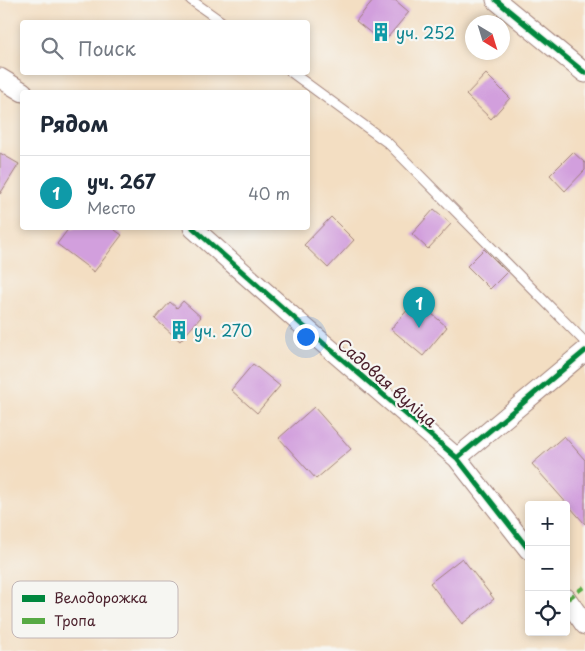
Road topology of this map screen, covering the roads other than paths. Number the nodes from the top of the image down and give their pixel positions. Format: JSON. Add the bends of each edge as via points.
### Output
{"nodes":[{"id":1,"x":191,"y":0,"type":"edge"},
{"id":2,"x":496,"y":0,"type":"edge"},
{"id":3,"x":219,"y":20,"type":"edge"},
{"id":4,"x":585,"y":73,"type":"edge"},
{"id":5,"x":295,"y":75,"type":"edge"},
{"id":6,"x":0,"y":78,"type":"edge"},
{"id":7,"x":20,"y":90,"type":"edge"},
{"id":8,"x":195,"y":230,"type":"edge"},
{"id":9,"x":585,"y":342,"type":"edge"},
{"id":10,"x":585,"y":351,"type":"edge"},
{"id":11,"x":457,"y":458,"type":"junction"},
{"id":12,"x":526,"y":546,"type":"edge"},
{"id":13,"x":570,"y":604,"type":"edge"},
{"id":14,"x":585,"y":625,"type":"edge"}],
"edges":[{"from":1,"to":3,"type":"lane"},
{"from":2,"to":4,"type":"street"},
{"from":5,"to":9,"type":"lane","via":[[388,143]]},
{"from":6,"to":7,"type":"street"},
{"from":8,"to":11,"type":"street","name":"Садовая вуліца"},
{"from":10,"to":11,"type":"street"},
{"from":11,"to":12,"type":"street","name":"Садовая вуліца"},
{"from":13,"to":14,"type":"street"}]}
